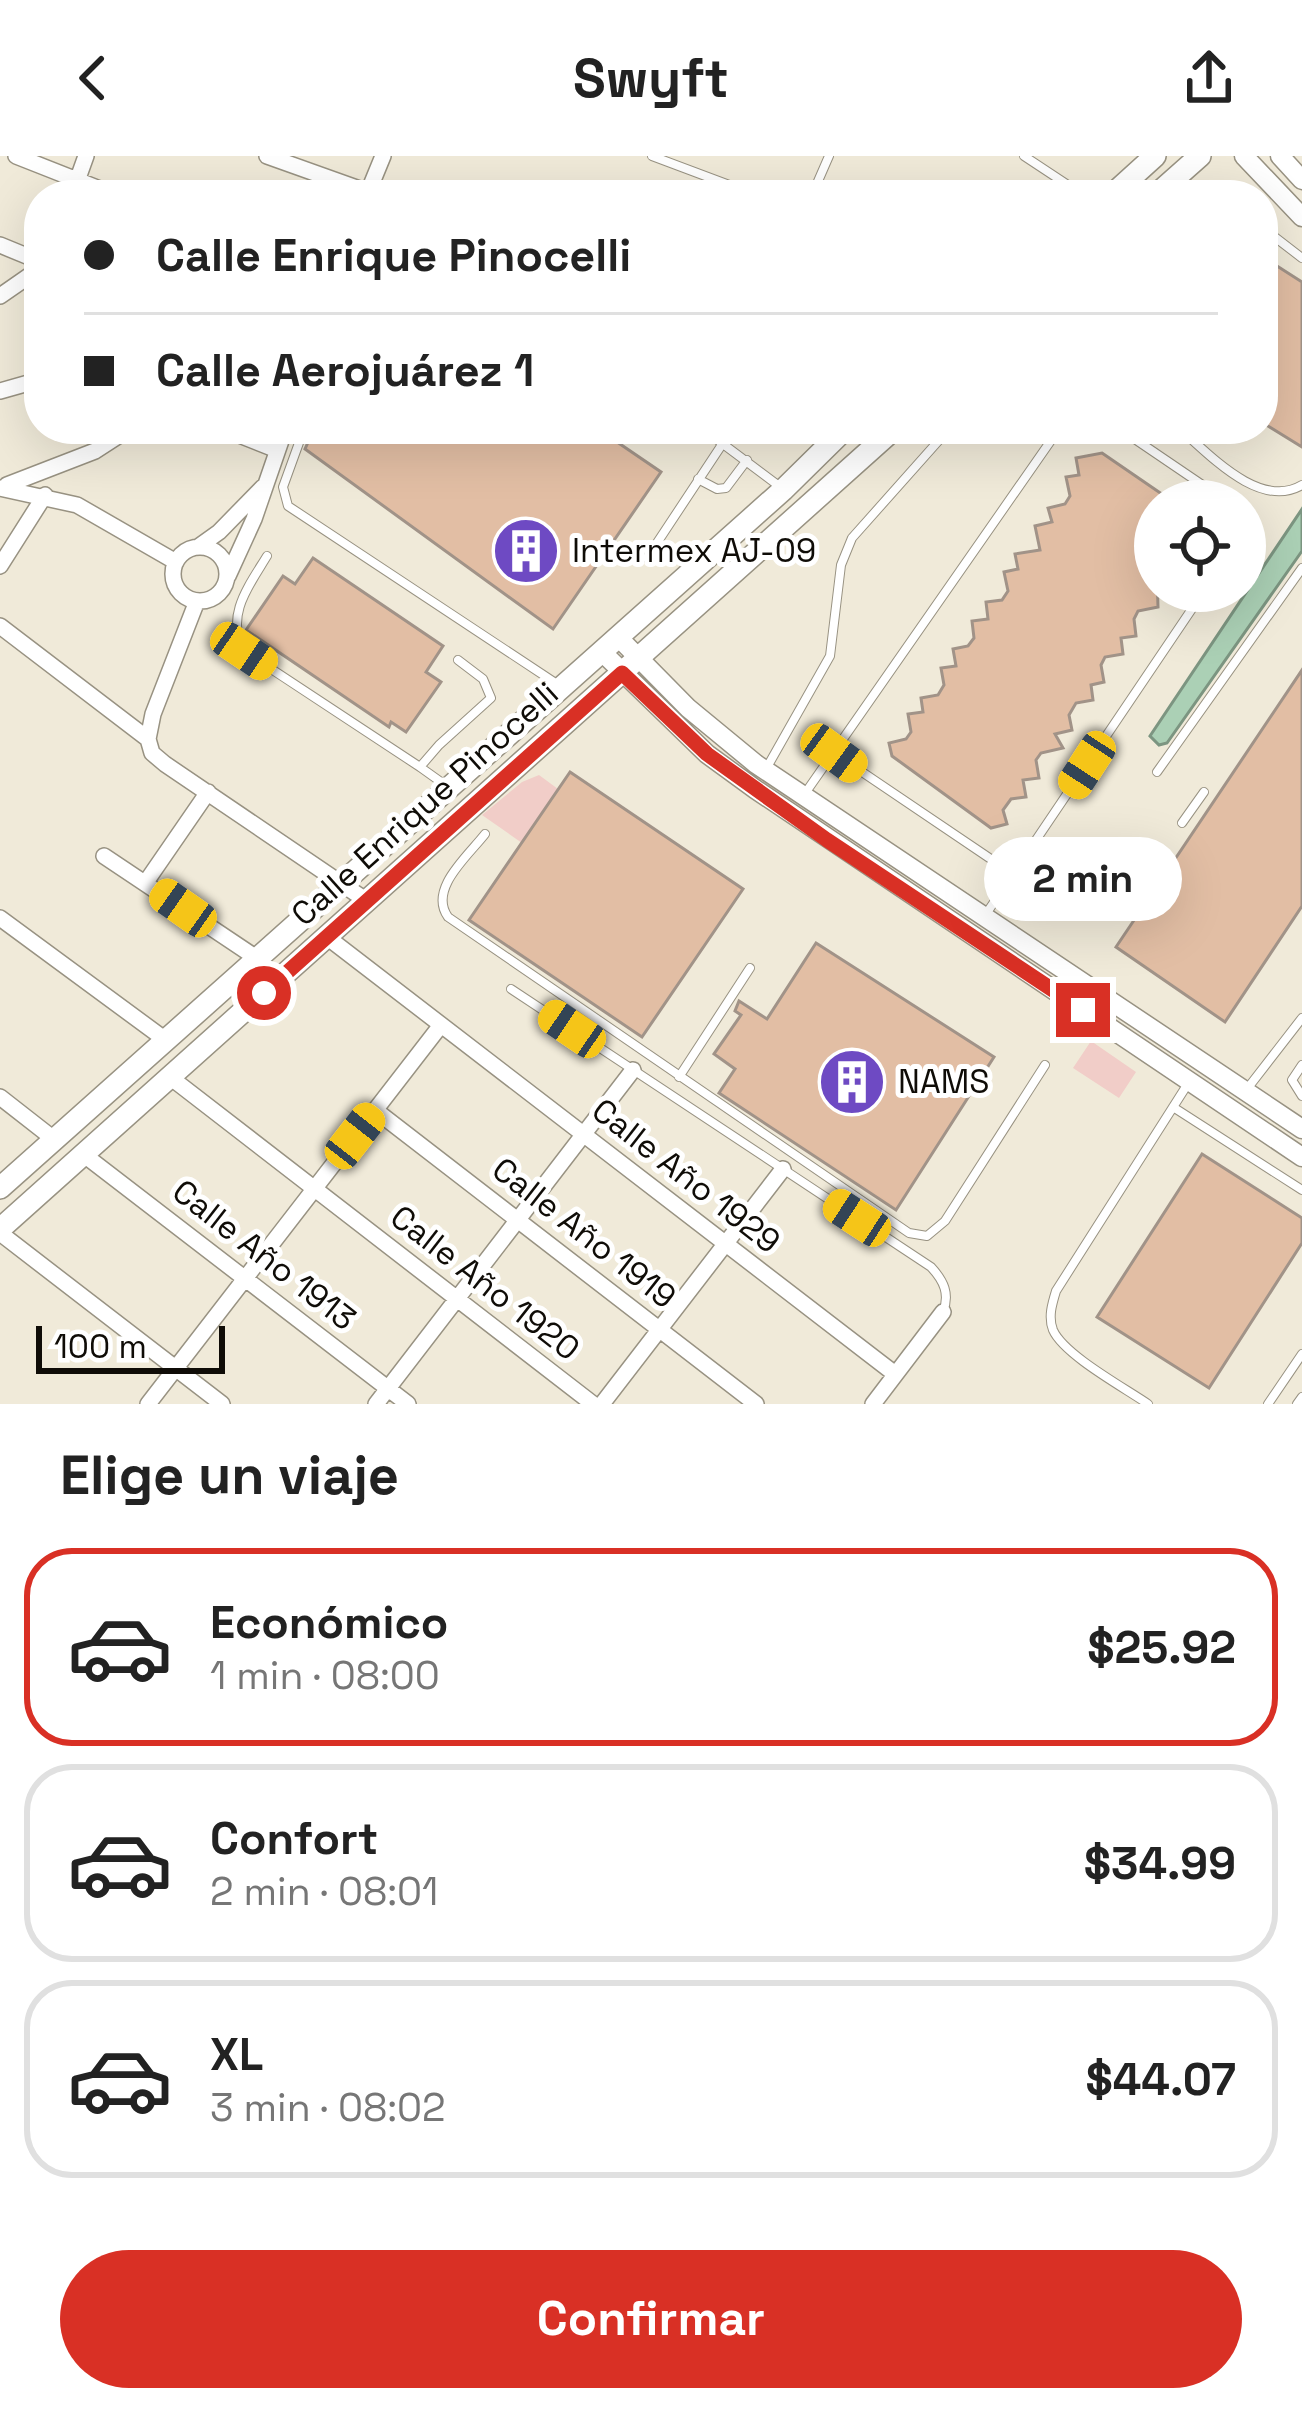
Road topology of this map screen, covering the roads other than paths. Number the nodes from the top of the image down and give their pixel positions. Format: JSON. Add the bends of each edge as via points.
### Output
{"nodes":[{"id":1,"x":16,"y":156,"type":"edge"},
{"id":2,"x":267,"y":156,"type":"edge"},
{"id":3,"x":652,"y":156,"type":"edge"},
{"id":4,"x":1024,"y":156,"type":"edge"},
{"id":5,"x":1155,"y":156,"type":"edge"},
{"id":6,"x":1200,"y":156,"type":"edge"},
{"id":7,"x":1244,"y":156,"type":"edge"},
{"id":8,"x":1280,"y":156,"type":"edge"},
{"id":9,"x":60,"y":180,"type":"edge"},
{"id":10,"x":331,"y":180,"type":"edge"},
{"id":11,"x":716,"y":180,"type":"edge"},
{"id":12,"x":1060,"y":180,"type":"edge"},
{"id":13,"x":1129,"y":180,"type":"edge"},
{"id":14,"x":1173,"y":180,"type":"edge"},
{"id":15,"x":1267,"y":180,"type":"edge"},
{"id":16,"x":1302,"y":180,"type":"edge"},
{"id":17,"x":1278,"y":192,"type":"edge"},
{"id":18,"x":1302,"y":217,"type":"edge"},
{"id":19,"x":1278,"y":240,"type":"edge"},
{"id":20,"x":1302,"y":258,"type":"edge"},
{"id":21,"x":24,"y":277,"type":"edge"},
{"id":22,"x":0,"y":296,"type":"edge"},
{"id":23,"x":106,"y":444,"type":"edge"},
{"id":24,"x":262,"y":444,"type":"edge"},
{"id":25,"x":279,"y":444,"type":"edge"},
{"id":26,"x":299,"y":444,"type":"edge"},
{"id":27,"x":722,"y":444,"type":"edge"},
{"id":28,"x":724,"y":444,"type":"edge"},
{"id":29,"x":830,"y":444,"type":"edge"},
{"id":30,"x":877,"y":444,"type":"edge"},
{"id":31,"x":936,"y":444,"type":"edge"},
{"id":32,"x":1049,"y":444,"type":"edge"},
{"id":33,"x":1142,"y":444,"type":"edge"},
{"id":34,"x":1197,"y":444,"type":"edge"},
{"id":35,"x":277,"y":450,"type":"junction"},
{"id":36,"x":747,"y":460,"type":"junction"},
{"id":37,"x":698,"y":478,"type":"junction"},
{"id":38,"x":1195,"y":480,"type":"edge"},
{"id":39,"x":265,"y":484,"type":"junction"},
{"id":40,"x":1302,"y":485,"type":"edge"},
{"id":41,"x":0,"y":488,"type":"edge"},
{"id":42,"x":782,"y":490,"type":"junction"},
{"id":43,"x":45,"y":495,"type":"junction"},
{"id":44,"x":198,"y":547,"type":"junction"},
{"id":45,"x":266,"y":556,"type":"dead end"},
{"id":46,"x":647,"y":558,"type":"dead end"},
{"id":47,"x":176,"y":562,"type":"junction"},
{"id":48,"x":0,"y":566,"type":"edge"},
{"id":49,"x":1302,"y":568,"type":"edge"},
{"id":50,"x":228,"y":575,"type":"junction"},
{"id":51,"x":197,"y":601,"type":"junction"},
{"id":52,"x":1190,"y":612,"type":"edge"},
{"id":53,"x":0,"y":626,"type":"edge"},
{"id":54,"x":610,"y":644,"type":"junction"},
{"id":55,"x":458,"y":660,"type":"dead end"},
{"id":56,"x":631,"y":665,"type":"junction"},
{"id":57,"x":562,"y":687,"type":"junction"},
{"id":58,"x":148,"y":740,"type":"junction"},
{"id":59,"x":834,"y":753,"type":"junction"},
{"id":60,"x":420,"y":767,"type":"junction"},
{"id":61,"x":765,"y":771,"type":"junction"},
{"id":62,"x":1157,"y":772,"type":"dead end"},
{"id":63,"x":449,"y":788,"type":"junction"},
{"id":64,"x":208,"y":792,"type":"junction"},
{"id":65,"x":1204,"y":792,"type":"dead end"},
{"id":66,"x":802,"y":797,"type":"junction"},
{"id":67,"x":1182,"y":823,"type":"dead end"},
{"id":68,"x":485,"y":834,"type":"dead end"},
{"id":69,"x":104,"y":856,"type":"dead end"},
{"id":70,"x":1013,"y":874,"type":"junction"},
{"id":71,"x":146,"y":882,"type":"junction"},
{"id":72,"x":344,"y":883,"type":"junction"},
{"id":73,"x":367,"y":901,"type":"junction"},
{"id":74,"x":0,"y":918,"type":"edge"},
{"id":75,"x":983,"y":918,"type":"junction"},
{"id":76,"x":327,"y":937,"type":"junction"},
{"id":77,"x":258,"y":959,"type":"junction"},
{"id":78,"x":750,"y":968,"type":"dead end"},
{"id":79,"x":512,"y":989,"type":"dead end"},
{"id":80,"x":1302,"y":1018,"type":"edge"},
{"id":81,"x":441,"y":1025,"type":"junction"},
{"id":82,"x":166,"y":1041,"type":"junction"},
{"id":83,"x":1302,"y":1064,"type":"edge"},
{"id":84,"x":1045,"y":1065,"type":"dead end"},
{"id":85,"x":633,"y":1070,"type":"junction"},
{"id":86,"x":170,"y":1077,"type":"junction"},
{"id":87,"x":680,"y":1077,"type":"junction"},
{"id":88,"x":1190,"y":1081,"type":"junction"},
{"id":89,"x":1246,"y":1090,"type":"junction"},
{"id":90,"x":0,"y":1096,"type":"edge"},
{"id":91,"x":1302,"y":1096,"type":"edge"},
{"id":92,"x":1173,"y":1107,"type":"junction"},
{"id":93,"x":375,"y":1110,"type":"junction"},
{"id":94,"x":1302,"y":1130,"type":"edge"},
{"id":95,"x":584,"y":1134,"type":"junction"},
{"id":96,"x":55,"y":1140,"type":"junction"},
{"id":97,"x":83,"y":1154,"type":"junction"},
{"id":98,"x":1302,"y":1157,"type":"edge"},
{"id":99,"x":783,"y":1169,"type":"junction"},
{"id":100,"x":0,"y":1188,"type":"edge"},
{"id":101,"x":315,"y":1189,"type":"junction"},
{"id":102,"x":1302,"y":1190,"type":"edge"},
{"id":103,"x":518,"y":1220,"type":"junction"},
{"id":104,"x":0,"y":1231,"type":"edge"},
{"id":105,"x":726,"y":1244,"type":"junction"},
{"id":106,"x":245,"y":1279,"type":"junction"},
{"id":107,"x":457,"y":1299,"type":"junction"},
{"id":108,"x":943,"y":1312,"type":"joint"},
{"id":109,"x":659,"y":1329,"type":"junction"},
{"id":110,"x":1302,"y":1354,"type":"edge"},
{"id":111,"x":176,"y":1368,"type":"junction"},
{"id":112,"x":895,"y":1374,"type":"junction"},
{"id":113,"x":388,"y":1388,"type":"junction"},
{"id":114,"x":148,"y":1404,"type":"edge"},
{"id":115,"x":222,"y":1404,"type":"edge"},
{"id":116,"x":376,"y":1404,"type":"edge"},
{"id":117,"x":408,"y":1404,"type":"edge"},
{"id":118,"x":597,"y":1404,"type":"edge"},
{"id":119,"x":756,"y":1404,"type":"edge"},
{"id":120,"x":873,"y":1404,"type":"edge"},
{"id":121,"x":1148,"y":1404,"type":"edge"},
{"id":122,"x":1268,"y":1404,"type":"edge"}],
"edges":[{"from":1,"to":9,"type":"street"},
{"from":2,"to":10,"type":"street"},
{"from":3,"to":11,"type":"lane"},
{"from":4,"to":12,"type":"lane"},
{"from":5,"to":13,"type":"main road"},
{"from":6,"to":14,"type":"main road"},
{"from":7,"to":15,"type":"street"},
{"from":8,"to":16,"type":"street"},
{"from":17,"to":18,"type":"street"},
{"from":19,"to":20,"type":"lane"},
{"from":21,"to":22,"type":"street"},
{"from":23,"to":41,"type":"street"},
{"from":24,"to":35,"type":"street"},
{"from":25,"to":35,"type":"street"},
{"from":26,"to":57,"type":"lane","via":[[283,487],[288,506]]},
{"from":27,"to":37,"type":"lane"},
{"from":28,"to":36,"type":"lane"},
{"from":29,"to":42,"type":"main road","name":"Calle Enrique Pinocelli"},
{"from":30,"to":56,"type":"main road","name":"Calle Enrique Pinocelli"},
{"from":31,"to":61,"type":"lane","via":[[852,538],[830,656]]},
{"from":32,"to":59,"type":"lane"},
{"from":33,"to":38,"type":"lane"},
{"from":34,"to":40,"type":"lane","via":[[1266,490],[1289,493]]},
{"from":35,"to":39,"type":"street"},
{"from":36,"to":37,"type":"lane","via":[[726,488]]},
{"from":36,"to":42,"type":"lane"},
{"from":37,"to":46,"type":"lane"},
{"from":39,"to":44,"type":"street"},
{"from":39,"to":50,"type":"street"},
{"from":41,"to":43,"type":"street"},
{"from":42,"to":54,"type":"main road","name":"Calle Enrique Pinocelli"},
{"from":43,"to":47,"type":"street","via":[[99,514]]},
{"from":43,"to":48,"type":"street"},
{"from":44,"to":47,"type":"street"},
{"from":44,"to":50,"type":"street","via":[[223,558]]},
{"from":45,"to":60,"type":"lane","via":[[234,617],[244,651]]},
{"from":47,"to":51,"type":"street","via":[[176,587]]},
{"from":49,"to":62,"type":"lane"},
{"from":50,"to":51,"type":"street","via":[[221,592]]},
{"from":51,"to":58,"type":"street"},
{"from":52,"to":70,"type":"lane"},
{"from":53,"to":58,"type":"street"},
{"from":54,"to":56,"type":"street"},
{"from":54,"to":57,"type":"main road","name":"Calle Enrique Pinocelli"},
{"from":55,"to":60,"type":"lane","via":[[483,679],[491,698]]},
{"from":56,"to":61,"type":"street"},
{"from":56,"to":73,"type":"main road","name":"Calle Enrique Pinocelli"},
{"from":56,"to":88,"type":"street","via":[[707,754]]},
{"from":57,"to":63,"type":"main road","name":"Calle Enrique Pinocelli"},
{"from":58,"to":64,"type":"street","via":[[157,758]]},
{"from":59,"to":66,"type":"lane"},
{"from":59,"to":70,"type":"lane"},
{"from":60,"to":63,"type":"lane"},
{"from":61,"to":66,"type":"street"},
{"from":63,"to":72,"type":"main road","name":"Calle Enrique Pinocelli"},
{"from":64,"to":71,"type":"street"},
{"from":64,"to":72,"type":"street"},
{"from":65,"to":67,"type":"lane"},
{"from":66,"to":75,"type":"street"},
{"from":68,"to":87,"type":"lane","via":[[443,891],[448,917]]},
{"from":69,"to":71,"type":"street"},
{"from":70,"to":75,"type":"lane"},
{"from":71,"to":77,"type":"street"},
{"from":72,"to":73,"type":"street"},
{"from":72,"to":77,"type":"main road","name":"Calle Enrique Pinocelli"},
{"from":73,"to":76,"type":"main road","name":"Calle Enrique Pinocelli"},
{"from":74,"to":82,"type":"street"},
{"from":75,"to":89,"type":"street"},
{"from":76,"to":81,"type":"street","name":"Calle Año 1929"},
{"from":76,"to":86,"type":"main road","name":"Calle Enrique Pinocelli"},
{"from":77,"to":82,"type":"main road","name":"Calle Enrique Pinocelli"},
{"from":78,"to":87,"type":"lane"},
{"from":79,"to":85,"type":"lane"},
{"from":80,"to":89,"type":"lane"},
{"from":81,"to":93,"type":"street"},
{"from":81,"to":95,"type":"street","name":"Calle Año 1929"},
{"from":82,"to":96,"type":"main road","name":"Calle Enrique Pinocelli"},
{"from":83,"to":91,"type":"lane","via":[[1292,1079]]},
{"from":84,"to":87,"type":"lane","via":[[945,1221],[927,1236],[909,1233]]},
{"from":85,"to":95,"type":"street"},
{"from":85,"to":99,"type":"lane"},
{"from":86,"to":97,"type":"main road","name":"Calle Enrique Pinocelli"},
{"from":86,"to":101,"type":"street","name":"Calle Año 1920"},
{"from":88,"to":92,"type":"lane"},
{"from":88,"to":98,"type":"street"},
{"from":89,"to":94,"type":"street"},
{"from":90,"to":96,"type":"street"},
{"from":92,"to":102,"type":"lane"},
{"from":92,"to":121,"type":"lane","via":[[1056,1291],[1050,1315],[1057,1338]]},
{"from":93,"to":101,"type":"street"},
{"from":93,"to":103,"type":"street","name":"Calle Año 1919"},
{"from":95,"to":103,"type":"street"},
{"from":95,"to":105,"type":"street","name":"Calle Año 1929"},
{"from":96,"to":100,"type":"main road","name":"Calle Enrique Pinocelli"},
{"from":97,"to":104,"type":"main road","name":"Calle Enrique Pinocelli"},
{"from":97,"to":106,"type":"street","name":"Calle Año 1913"},
{"from":99,"to":105,"type":"street"},
{"from":99,"to":108,"type":"lane","via":[[932,1268],[946,1289]]},
{"from":101,"to":106,"type":"street"},
{"from":101,"to":107,"type":"street","name":"Calle Año 1920"},
{"from":103,"to":107,"type":"street"},
{"from":103,"to":109,"type":"street","name":"Calle Año 1919"},
{"from":104,"to":111,"type":"street"},
{"from":105,"to":109,"type":"street"},
{"from":105,"to":112,"type":"street","name":"Calle Año 1929"},
{"from":106,"to":111,"type":"street"},
{"from":106,"to":113,"type":"street","name":"Calle Año 1913"},
{"from":107,"to":113,"type":"street"},
{"from":107,"to":118,"type":"street","name":"Calle Año 1920"},
{"from":108,"to":112,"type":"street"},
{"from":109,"to":118,"type":"street"},
{"from":109,"to":119,"type":"street","name":"Calle Año 1919"},
{"from":110,"to":122,"type":"lane"},
{"from":111,"to":114,"type":"street"},
{"from":111,"to":115,"type":"street"},
{"from":112,"to":120,"type":"street"},
{"from":113,"to":116,"type":"street"},
{"from":113,"to":117,"type":"street","name":"Calle Año 1913"}]}
